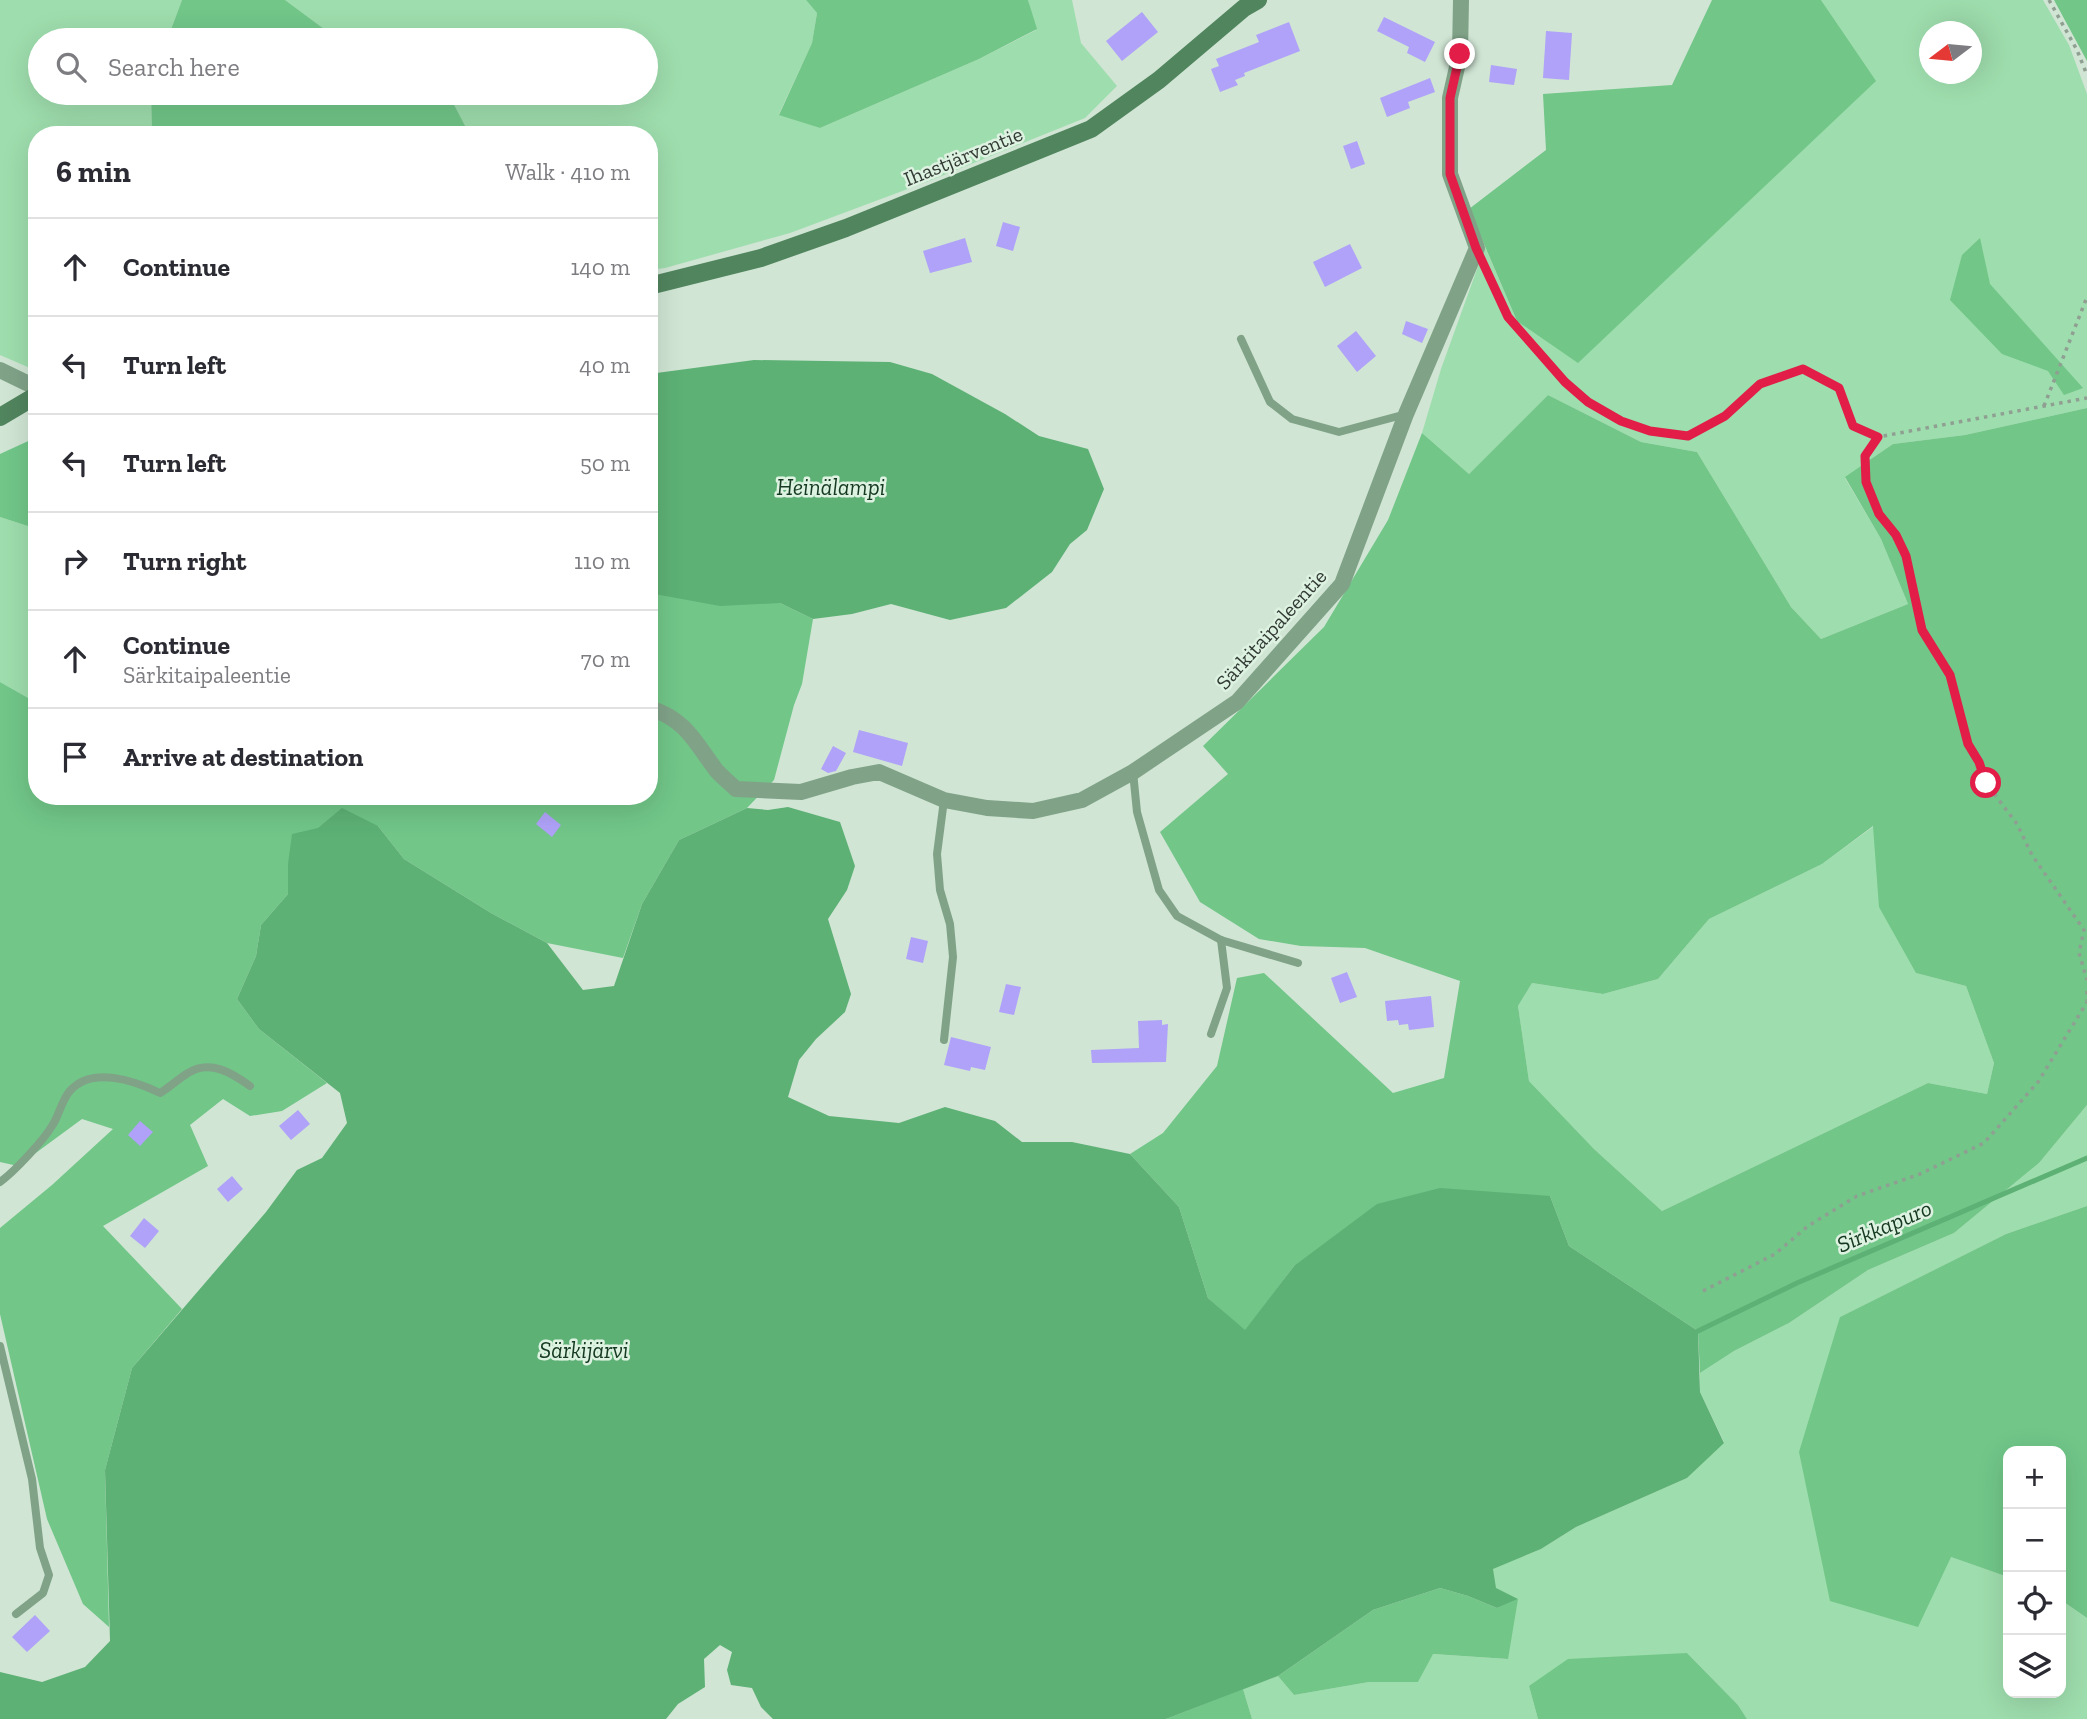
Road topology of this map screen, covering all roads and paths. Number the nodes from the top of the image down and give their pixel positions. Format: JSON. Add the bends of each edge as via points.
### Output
{"nodes":[{"id":1,"x":1258,"y":0,"type":"edge"},
{"id":2,"x":1461,"y":0,"type":"edge"},
{"id":3,"x":2049,"y":0,"type":"edge"},
{"id":4,"x":2087,"y":75,"type":"edge"},
{"id":5,"x":1476,"y":248,"type":"junction"},
{"id":6,"x":658,"y":284,"type":"edge"},
{"id":7,"x":2087,"y":297,"type":"edge"},
{"id":8,"x":1241,"y":339,"type":"dead end"},
{"id":9,"x":0,"y":370,"type":"edge"},
{"id":10,"x":28,"y":384,"type":"edge"},
{"id":11,"x":2087,"y":398,"type":"edge"},
{"id":12,"x":28,"y":400,"type":"edge"},
{"id":13,"x":2044,"y":406,"type":"junction"},
{"id":14,"x":1406,"y":414,"type":"junction"},
{"id":15,"x":0,"y":417,"type":"edge"},
{"id":16,"x":1878,"y":437,"type":"junction"},
{"id":17,"x":658,"y":711,"type":"edge"},
{"id":18,"x":1133,"y":772,"type":"junction"},
{"id":19,"x":944,"y":800,"type":"junction"},
{"id":20,"x":1221,"y":940,"type":"junction"},
{"id":21,"x":1298,"y":963,"type":"dead end"},
{"id":22,"x":2087,"y":979,"type":"edge"},
{"id":23,"x":2087,"y":991,"type":"edge"},
{"id":24,"x":2087,"y":1001,"type":"edge"},
{"id":25,"x":1211,"y":1034,"type":"dead end"},
{"id":26,"x":944,"y":1040,"type":"dead end"},
{"id":27,"x":250,"y":1086,"type":"dead end"},
{"id":28,"x":0,"y":1182,"type":"edge"},
{"id":29,"x":1703,"y":1291,"type":"dead end"},
{"id":30,"x":0,"y":1346,"type":"edge"},
{"id":31,"x":16,"y":1614,"type":"dead end"}],
"edges":[{"from":1,"to":6,"type":"street","name":"Ihastjärventie","via":[[1091,129],[810,241]]},
{"from":2,"to":5,"type":"street","via":[[1460,54],[1450,98],[1450,174]]},
{"from":3,"to":4,"type":"path"},
{"from":5,"to":14,"type":"street","name":"Särkitaipaleentie"},
{"from":5,"to":16,"type":"path","via":[[1508,317],[1565,382],[1621,421],[1688,436],[1725,416],[1760,384],[1803,369],[1839,388],[1853,426]]},
{"from":7,"to":13,"type":"path"},
{"from":8,"to":14,"type":"lane","via":[[1270,402],[1292,419],[1339,432]]},
{"from":9,"to":10,"type":"street"},
{"from":11,"to":13,"type":"path"},
{"from":12,"to":15,"type":"street"},
{"from":13,"to":16,"type":"path"},
{"from":14,"to":18,"type":"street","name":"Särkitaipaleentie","via":[[1342,584],[1237,702]]},
{"from":16,"to":22,"type":"path","via":[[1865,456],[1866,482],[1879,514],[1906,556],[1924,637],[1950,675],[1968,744],[1986,783],[2084,930],[2079,953]]},
{"from":17,"to":19,"type":"street","name":"Särkitaipaleentie","via":[[668,714],[700,744],[717,771],[736,789],[801,792],[878,772]]},
{"from":18,"to":19,"type":"street","name":"Särkitaipaleentie","via":[[1082,800],[1033,811]]},
{"from":18,"to":20,"type":"lane","via":[[1137,812],[1159,890],[1177,916]]},
{"from":19,"to":26,"type":"lane","via":[[937,854],[953,957]]},
{"from":20,"to":21,"type":"lane"},
{"from":20,"to":25,"type":"lane","via":[[1227,988]]},
{"from":23,"to":24,"type":"path"},
{"from":24,"to":29,"type":"path","via":[[2038,1082],[1984,1143],[1920,1174],[1857,1196],[1808,1226],[1775,1254]]},
{"from":27,"to":28,"type":"lane","via":[[232,1073],[205,1066],[160,1093],[121,1077],[81,1082],[69,1091],[53,1126]]},
{"from":30,"to":31,"type":"lane","via":[[49,1575],[43,1593]]}]}
